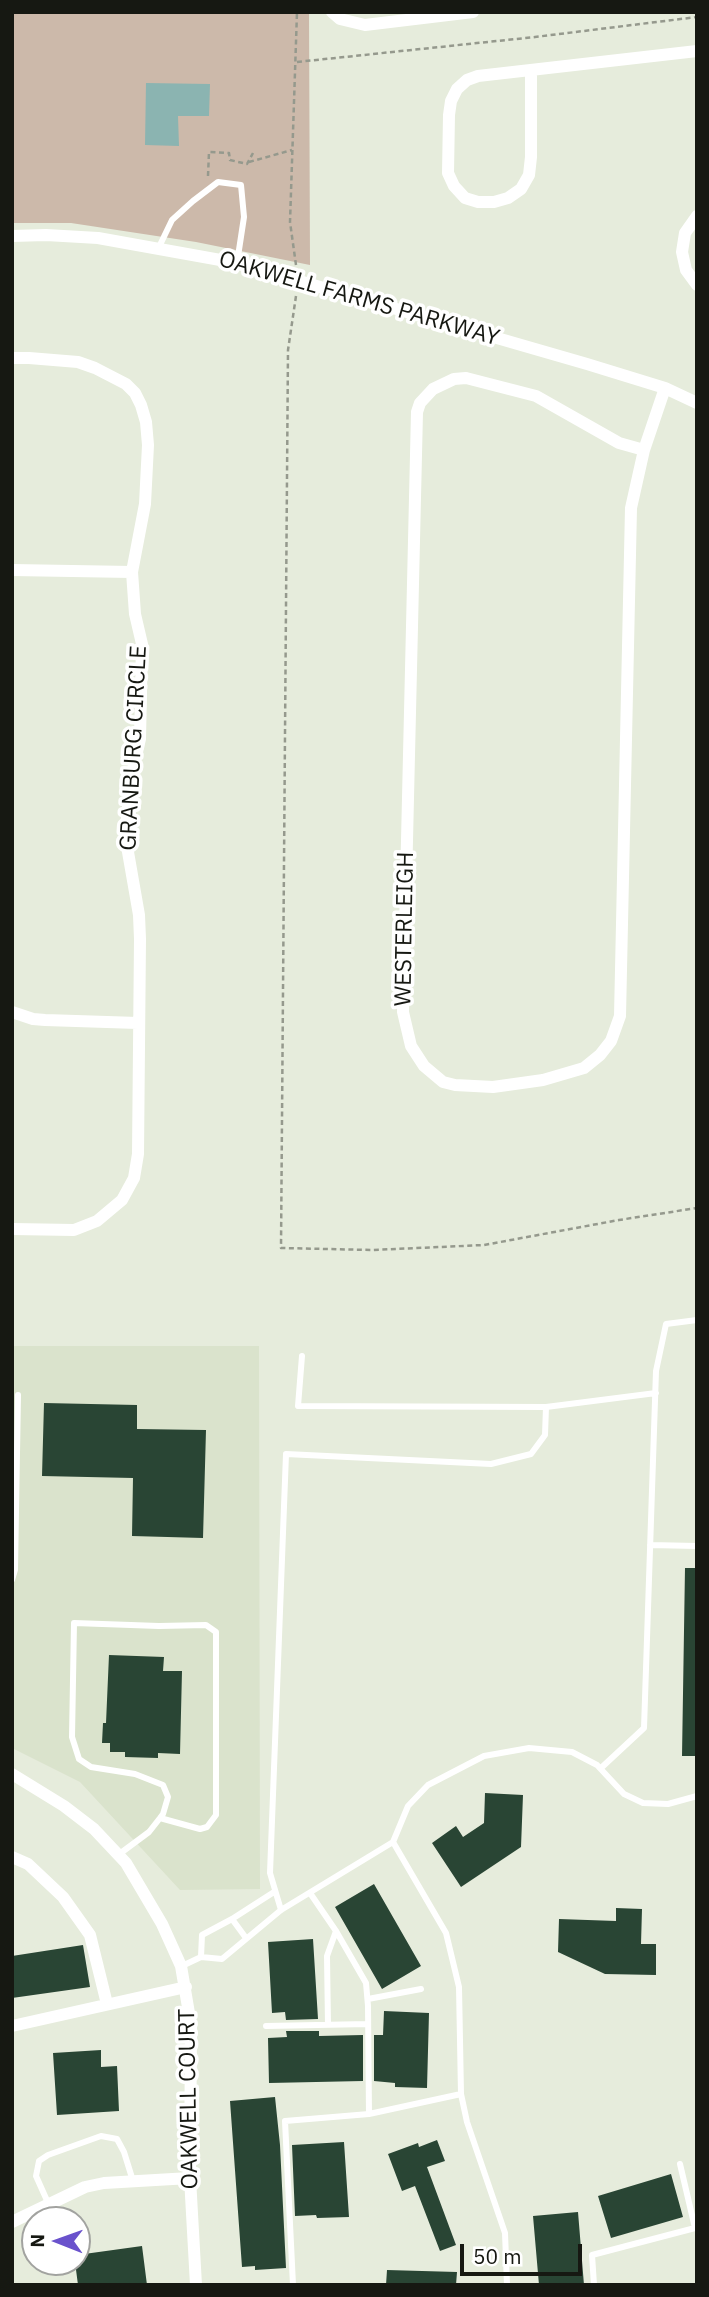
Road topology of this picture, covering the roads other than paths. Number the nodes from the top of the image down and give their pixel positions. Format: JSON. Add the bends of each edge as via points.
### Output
{"nodes":[{"id":1,"x":332,"y":12,"type":"edge"},
{"id":2,"x":474,"y":12,"type":"edge"},
{"id":3,"x":697,"y":51,"type":"edge"},
{"id":4,"x":531,"y":71,"type":"junction"},
{"id":5,"x":697,"y":216,"type":"edge"},
{"id":6,"x":12,"y":236,"type":"edge"},
{"id":7,"x":159,"y":247,"type":"junction"},
{"id":8,"x":237,"y":263,"type":"junction"},
{"id":9,"x":697,"y":285,"type":"edge"},
{"id":10,"x":12,"y":358,"type":"edge"},
{"id":11,"x":665,"y":388,"type":"junction"},
{"id":12,"x":697,"y":403,"type":"edge"},
{"id":13,"x":644,"y":450,"type":"junction"},
{"id":14,"x":12,"y":570,"type":"edge"},
{"id":15,"x":132,"y":572,"type":"junction"},
{"id":16,"x":12,"y":1012,"type":"edge"},
{"id":17,"x":138,"y":1023,"type":"junction"},
{"id":18,"x":12,"y":1229,"type":"edge"},
{"id":19,"x":697,"y":1320,"type":"edge"},
{"id":20,"x":302,"y":1356,"type":"dead end"},
{"id":21,"x":656,"y":1393,"type":"junction"},
{"id":22,"x":18,"y":1395,"type":"dead end"},
{"id":23,"x":546,"y":1407,"type":"junction"},
{"id":24,"x":650,"y":1545,"type":"junction"},
{"id":25,"x":697,"y":1546,"type":"edge"},
{"id":26,"x":12,"y":1580,"type":"edge"},
{"id":27,"x":601,"y":1769,"type":"junction"},
{"id":28,"x":12,"y":1774,"type":"edge"},
{"id":29,"x":697,"y":1796,"type":"edge"},
{"id":30,"x":160,"y":1818,"type":"junction"},
{"id":31,"x":393,"y":1842,"type":"junction"},
{"id":32,"x":118,"y":1855,"type":"junction"},
{"id":33,"x":12,"y":1857,"type":"edge"},
{"id":34,"x":274,"y":1892,"type":"junction"},
{"id":35,"x":310,"y":1893,"type":"junction"},
{"id":36,"x":281,"y":1910,"type":"junction"},
{"id":37,"x":232,"y":1919,"type":"junction"},
{"id":38,"x":336,"y":1931,"type":"junction"},
{"id":39,"x":246,"y":1938,"type":"junction"},
{"id":40,"x":201,"y":1957,"type":"junction"},
{"id":41,"x":181,"y":1966,"type":"junction"},
{"id":42,"x":186,"y":1987,"type":"junction"},
{"id":43,"x":421,"y":1989,"type":"dead end"},
{"id":44,"x":368,"y":1999,"type":"junction"},
{"id":45,"x":107,"y":2004,"type":"junction"},
{"id":46,"x":368,"y":2024,"type":"junction"},
{"id":47,"x":328,"y":2025,"type":"junction"},
{"id":48,"x":12,"y":2026,"type":"edge"},
{"id":49,"x":266,"y":2026,"type":"dead end"},
{"id":50,"x":461,"y":2094,"type":"junction"},
{"id":51,"x":369,"y":2114,"type":"junction"},
{"id":52,"x":680,"y":2164,"type":"dead end"},
{"id":53,"x":190,"y":2178,"type":"junction"},
{"id":54,"x":133,"y":2181,"type":"junction"},
{"id":55,"x":49,"y":2205,"type":"junction"},
{"id":56,"x":12,"y":2222,"type":"edge"},
{"id":57,"x":696,"y":2230,"type":"edge"},
{"id":58,"x":196,"y":2285,"type":"edge"},
{"id":59,"x":293,"y":2285,"type":"edge"},
{"id":60,"x":507,"y":2285,"type":"edge"},
{"id":61,"x":594,"y":2285,"type":"edge"}],
"edges":[{"from":1,"to":2,"type":"street","via":[[340,19],[365,25]]},
{"from":3,"to":4,"type":"street"},
{"from":4,"to":4,"type":"street","via":[[478,76],[457,89],[449,115],[448,173],[465,198],[478,202],[508,198],[521,189],[529,175]]},
{"from":5,"to":9,"type":"street","via":[[685,233],[682,251],[686,270]]},
{"from":6,"to":7,"type":"street","name":"OAKWELL FARMS PARKWAY","via":[[98,238]]},
{"from":7,"to":8,"type":"street","name":"OAKWELL FARMS PARKWAY"},
{"from":7,"to":8,"type":"lane","via":[[172,220],[192,201],[218,182],[241,185],[244,217]]},
{"from":8,"to":11,"type":"street","name":"OAKWELL FARMS PARKWAY"},
{"from":10,"to":15,"type":"street","name":"GRANBURG CIRCLE","via":[[78,362],[114,377],[135,393],[146,422],[148,445],[145,504]]},
{"from":11,"to":12,"type":"street","name":"OAKWELL FARMS PARKWAY"},
{"from":11,"to":13,"type":"street","name":"WESTERLEIGH"},
{"from":13,"to":13,"type":"street","name":"WESTERLEIGH","via":[[631,508],[620,1016],[611,1041],[584,1068],[493,1087],[443,1082],[424,1066],[411,1046],[403,1012],[417,412],[433,389],[466,378],[536,396],[619,443]]},
{"from":14,"to":15,"type":"street"},
{"from":15,"to":17,"type":"street","name":"GRANBURG CIRCLE","via":[[142,658],[140,739],[126,827],[139,915]]},
{"from":16,"to":17,"type":"street","via":[[33,1019]]},
{"from":17,"to":18,"type":"street","name":"GRANBURG CIRCLE","via":[[138,1154],[134,1178],[122,1200],[97,1221],[74,1230]]},
{"from":19,"to":21,"type":"lane","via":[[666,1324]]},
{"from":20,"to":23,"type":"lane","via":[[299,1406]]},
{"from":21,"to":23,"type":"lane"},
{"from":21,"to":24,"type":"lane"},
{"from":22,"to":26,"type":"lane"},
{"from":23,"to":34,"type":"lane","via":[[545,1435],[531,1454],[491,1464],[286,1454],[270,1873]]},
{"from":24,"to":25,"type":"lane"},
{"from":24,"to":27,"type":"lane","via":[[644,1728]]},
{"from":27,"to":29,"type":"lane","via":[[624,1794],[643,1803],[668,1804]]},
{"from":27,"to":31,"type":"lane","via":[[572,1752],[529,1748],[484,1756],[423,1789],[401,1817]]},
{"from":28,"to":32,"type":"street","name":"OAKWELL COURT","via":[[64,1806]]},
{"from":30,"to":30,"type":"lane","via":[[169,1797],[163,1785],[135,1774],[91,1767],[79,1759],[72,1737],[74,1623],[206,1625],[216,1632],[216,1815],[200,1829]]},
{"from":30,"to":32,"type":"lane"},
{"from":31,"to":35,"type":"lane"},
{"from":31,"to":50,"type":"lane","via":[[446,1933],[459,1987]]},
{"from":32,"to":41,"type":"street","name":"OAKWELL COURT","via":[[144,1890]]},
{"from":33,"to":45,"type":"street","via":[[28,1864],[63,1897],[90,1935]]},
{"from":34,"to":36,"type":"lane"},
{"from":34,"to":37,"type":"lane"},
{"from":35,"to":36,"type":"lane"},
{"from":35,"to":38,"type":"lane"},
{"from":36,"to":39,"type":"lane"},
{"from":37,"to":39,"type":"lane"},
{"from":37,"to":40,"type":"lane","via":[[202,1935]]},
{"from":38,"to":44,"type":"lane","via":[[366,1983]]},
{"from":38,"to":47,"type":"lane","via":[[327,1956]]},
{"from":39,"to":40,"type":"lane","via":[[222,1959]]},
{"from":40,"to":41,"type":"lane"},
{"from":41,"to":42,"type":"street","name":"OAKWELL COURT"},
{"from":42,"to":45,"type":"street"},
{"from":42,"to":53,"type":"street","name":"OAKWELL COURT","via":[[191,2025]]},
{"from":43,"to":44,"type":"lane"},
{"from":44,"to":46,"type":"lane"},
{"from":45,"to":48,"type":"street"},
{"from":46,"to":47,"type":"lane"},
{"from":46,"to":51,"type":"lane"},
{"from":47,"to":49,"type":"lane"},
{"from":50,"to":51,"type":"lane"},
{"from":50,"to":60,"type":"lane","via":[[505,2233]]},
{"from":51,"to":59,"type":"lane","via":[[285,2121]]},
{"from":52,"to":57,"type":"lane"},
{"from":53,"to":54,"type":"street"},
{"from":53,"to":58,"type":"street","name":"OAKWELL COURT"},
{"from":54,"to":55,"type":"street","via":[[85,2187]]},
{"from":54,"to":55,"type":"lane","via":[[117,2139],[101,2136],[40,2161],[36,2176]]},
{"from":55,"to":56,"type":"street"},
{"from":57,"to":61,"type":"lane","via":[[592,2255]]}]}
